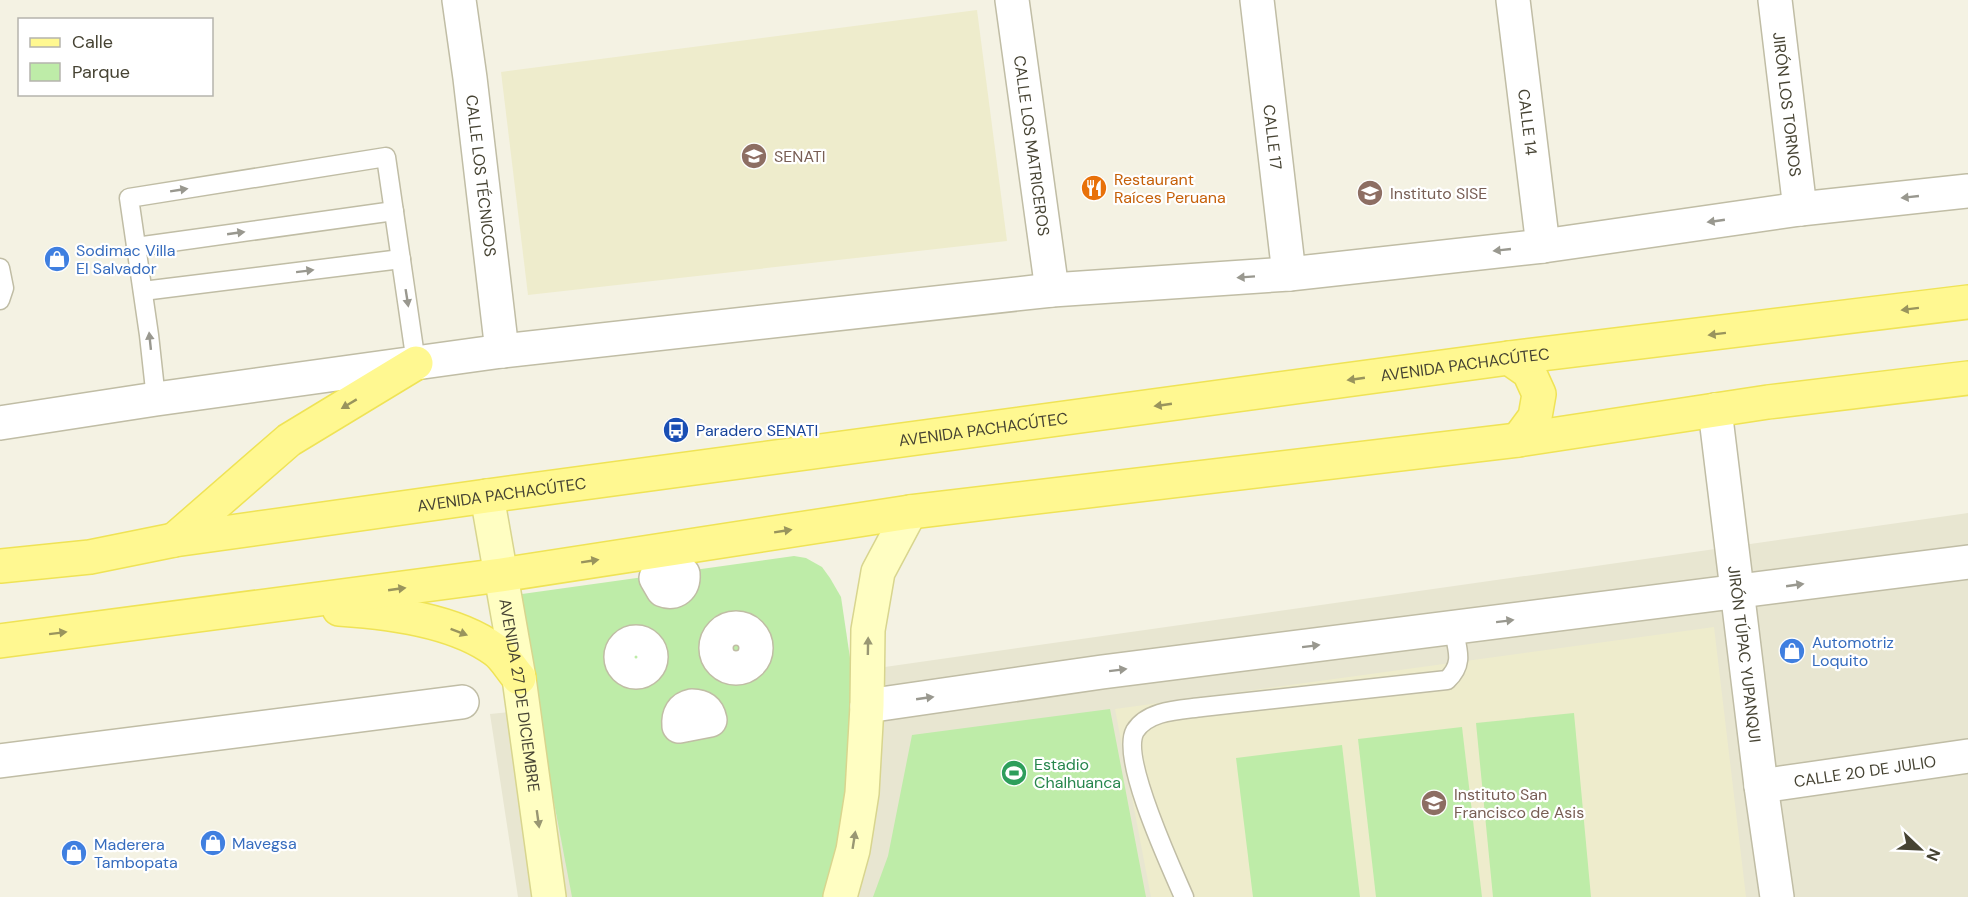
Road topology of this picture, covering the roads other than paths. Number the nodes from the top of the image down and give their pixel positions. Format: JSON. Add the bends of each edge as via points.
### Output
{"nodes":[{"id":1,"x":459,"y":0,"type":"edge"},
{"id":2,"x":1012,"y":0,"type":"edge"},
{"id":3,"x":1257,"y":0,"type":"edge"},
{"id":4,"x":1513,"y":0,"type":"edge"},
{"id":5,"x":1775,"y":0,"type":"edge"},
{"id":6,"x":1968,"y":191,"type":"edge"},
{"id":7,"x":1800,"y":209,"type":"junction"},
{"id":8,"x":394,"y":211,"type":"junction"},
{"id":9,"x":1543,"y":246,"type":"junction"},
{"id":10,"x":136,"y":247,"type":"junction"},
{"id":11,"x":401,"y":259,"type":"junction"},
{"id":12,"x":0,"y":268,"type":"edge"},
{"id":13,"x":1288,"y":274,"type":"junction"},
{"id":14,"x":1052,"y":290,"type":"junction"},
{"id":15,"x":143,"y":291,"type":"junction"},
{"id":16,"x":0,"y":300,"type":"edge"},
{"id":17,"x":1968,"y":302,"type":"edge"},
{"id":18,"x":502,"y":351,"type":"junction"},
{"id":19,"x":1509,"y":358,"type":"junction"},
{"id":20,"x":416,"y":363,"type":"junction"},
{"id":21,"x":1968,"y":378,"type":"edge"},
{"id":22,"x":156,"y":399,"type":"junction"},
{"id":23,"x":1715,"y":411,"type":"junction"},
{"id":24,"x":0,"y":423,"type":"edge"},
{"id":25,"x":1518,"y":440,"type":"junction"},
{"id":26,"x":487,"y":496,"type":"junction"},
{"id":27,"x":910,"y":512,"type":"junction"},
{"id":28,"x":174,"y":540,"type":"junction"},
{"id":29,"x":0,"y":542,"type":"edge"},
{"id":30,"x":90,"y":557,"type":"junction"},
{"id":31,"x":1968,"y":562,"type":"edge"},
{"id":32,"x":0,"y":566,"type":"edge"},
{"id":33,"x":501,"y":575,"type":"junction"},
{"id":34,"x":1737,"y":592,"type":"junction"},
{"id":35,"x":278,"y":605,"type":"junction"},
{"id":36,"x":1453,"y":628,"type":"junction"},
{"id":37,"x":0,"y":641,"type":"edge"},
{"id":38,"x":519,"y":678,"type":"junction"},
{"id":39,"x":462,"y":702,"type":"dead end"},
{"id":40,"x":867,"y":706,"type":"junction"},
{"id":41,"x":1968,"y":756,"type":"edge"},
{"id":42,"x":0,"y":761,"type":"edge"},
{"id":43,"x":1761,"y":786,"type":"junction"},
{"id":44,"x":549,"y":897,"type":"edge"},
{"id":45,"x":840,"y":897,"type":"edge"},
{"id":46,"x":1184,"y":897,"type":"edge"},
{"id":47,"x":1777,"y":897,"type":"edge"}],
"edges":[{"from":1,"to":18,"type":"street","name":"CALLE LOS TÉCNICOS"},
{"from":2,"to":14,"type":"street","name":"CALLE LOS MATRICEROS"},
{"from":3,"to":13,"type":"street","name":"CALLE 17"},
{"from":4,"to":9,"type":"street","name":"CALLE 14"},
{"from":5,"to":7,"type":"street","name":"JIRÓN LOS TORNOS"},
{"from":6,"to":7,"type":"street","one_way":true},
{"from":7,"to":9,"type":"street","one_way":true},
{"from":10,"to":8,"type":"lane","one_way":true},
{"from":10,"to":8,"type":"lane","one_way":true,"via":[[129,198],[386,157]]},
{"from":8,"to":11,"type":"lane"},
{"from":9,"to":13,"type":"street","one_way":true},
{"from":10,"to":15,"type":"lane"},
{"from":15,"to":11,"type":"lane","one_way":true},
{"from":11,"to":20,"type":"lane","one_way":true},
{"from":12,"to":16,"type":"lane","via":[[4,288]]},
{"from":13,"to":14,"type":"street","one_way":true},
{"from":14,"to":18,"type":"street"},
{"from":22,"to":15,"type":"lane","one_way":true},
{"from":17,"to":19,"type":"main road","name":"AVENIDA PACHACÚTEC","one_way":true},
{"from":18,"to":20,"type":"street"},
{"from":19,"to":25,"type":"main road","via":[[1529,372],[1539,394],[1534,417]]},
{"from":19,"to":26,"type":"main road","name":"AVENIDA PACHACÚTEC","one_way":true},
{"from":20,"to":22,"type":"street"},
{"from":20,"to":28,"type":"main road","one_way":true,"via":[[290,440]]},
{"from":21,"to":23,"type":"main road"},
{"from":22,"to":24,"type":"street"},
{"from":23,"to":25,"type":"main road"},
{"from":23,"to":34,"type":"street","name":"JIRÓN TÚPAC YUPANQUI"},
{"from":25,"to":27,"type":"main road"},
{"from":26,"to":28,"type":"main road","name":"AVENIDA PACHACÚTEC"},
{"from":26,"to":33,"type":"street","name":"AVENIDA 27 DE DICIEMBRE"},
{"from":33,"to":27,"type":"main road","one_way":true},
{"from":40,"to":27,"type":"street","one_way":true,"via":[[868,630],[878,572]]},
{"from":28,"to":30,"type":"main road","name":"AVENIDA PACHACÚTEC"},
{"from":29,"to":30,"type":"main road"},
{"from":30,"to":32,"type":"main road","name":"AVENIDA PACHACÚTEC"},
{"from":34,"to":31,"type":"street","one_way":true},
{"from":35,"to":33,"type":"main road","one_way":true},
{"from":33,"to":38,"type":"street","name":"AVENIDA 27 DE DICIEMBRE"},
{"from":36,"to":34,"type":"street","one_way":true},
{"from":34,"to":43,"type":"street","name":"JIRÓN TÚPAC YUPANQUI"},
{"from":37,"to":35,"type":"main road","one_way":true},
{"from":35,"to":38,"type":"main road","one_way":true,"via":[[370,611],[461,631],[496,650]]},
{"from":40,"to":36,"type":"street","one_way":true},
{"from":36,"to":46,"type":"lane","via":[[1459,655],[1456,671],[1447,680],[1202,706],[1146,719],[1135,732],[1131,747],[1149,815]]},
{"from":38,"to":44,"type":"street","name":"AVENIDA 27 DE DICIEMBRE","one_way":true},
{"from":39,"to":42,"type":"street"},
{"from":45,"to":40,"type":"street","one_way":true,"via":[[862,793]]},
{"from":41,"to":43,"type":"street","name":"CALLE 20 DE JULIO"},
{"from":43,"to":47,"type":"street","name":"JIRÓN TÚPAC YUPANQUI"}]}
